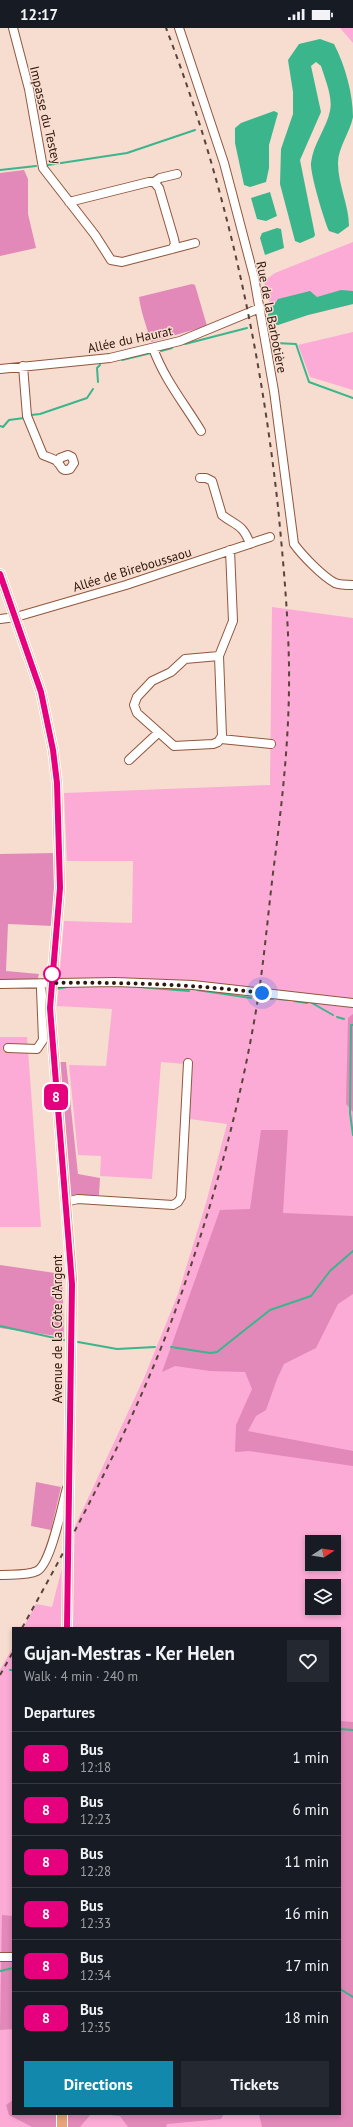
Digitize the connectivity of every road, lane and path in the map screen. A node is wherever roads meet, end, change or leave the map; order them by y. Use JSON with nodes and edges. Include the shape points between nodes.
{"nodes":[{"id":1,"x":13,"y":28,"type":"edge"},
{"id":2,"x":179,"y":28,"type":"edge"},
{"id":3,"x":176,"y":174,"type":"dead end"},
{"id":4,"x":154,"y":182,"type":"junction"},
{"id":5,"x":69,"y":202,"type":"junction"},
{"id":6,"x":195,"y":243,"type":"dead end"},
{"id":7,"x":172,"y":249,"type":"junction"},
{"id":8,"x":260,"y":308,"type":"junction"},
{"id":9,"x":153,"y":348,"type":"junction"},
{"id":10,"x":23,"y":366,"type":"junction"},
{"id":11,"x":0,"y":369,"type":"edge"},
{"id":12,"x":201,"y":431,"type":"dead end"},
{"id":13,"x":58,"y":463,"type":"dead end"},
{"id":14,"x":200,"y":478,"type":"dead end"},
{"id":15,"x":270,"y":538,"type":"dead end"},
{"id":16,"x":250,"y":544,"type":"junction"},
{"id":17,"x":230,"y":550,"type":"junction"},
{"id":18,"x":0,"y":574,"type":"edge"},
{"id":19,"x":353,"y":584,"type":"edge"},
{"id":20,"x":16,"y":617,"type":"junction"},
{"id":21,"x":0,"y":619,"type":"edge"},
{"id":22,"x":219,"y":656,"type":"junction"},
{"id":23,"x":158,"y":733,"type":"junction"},
{"id":24,"x":221,"y":739,"type":"junction"},
{"id":25,"x":271,"y":744,"type":"dead end"},
{"id":26,"x":129,"y":760,"type":"dead end"},
{"id":27,"x":51,"y":983,"type":"junction"},
{"id":28,"x":0,"y":984,"type":"edge"},
{"id":29,"x":41,"y":989,"type":"dead end"},
{"id":30,"x":353,"y":1003,"type":"edge"},
{"id":31,"x":47,"y":1039,"type":"junction"},
{"id":32,"x":8,"y":1048,"type":"dead end"},
{"id":33,"x":188,"y":1063,"type":"dead end"},
{"id":34,"x":65,"y":1202,"type":"junction"},
{"id":35,"x":69,"y":1481,"type":"junction"},
{"id":36,"x":68,"y":1524,"type":"junction"},
{"id":37,"x":56,"y":1526,"type":"junction"},
{"id":38,"x":68,"y":1534,"type":"junction"},
{"id":39,"x":54,"y":1537,"type":"junction"},
{"id":40,"x":0,"y":1575,"type":"edge"},
{"id":41,"x":67,"y":1627,"type":"edge"},
{"id":42,"x":0,"y":1956,"type":"edge"},
{"id":43,"x":12,"y":1958,"type":"edge"},
{"id":44,"x":62,"y":2115,"type":"edge"},
{"id":45,"x":62,"y":2127,"type":"edge"}],
"edges":[{"from":1,"to":5,"type":"street","name":"Impasse du Testey","via":[[29,90],[43,168]]},
{"from":2,"to":8,"type":"street","name":"Rue de la Barbotière","via":[[224,164]]},
{"from":3,"to":4,"type":"street"},
{"from":4,"to":5,"type":"street"},
{"from":4,"to":7,"type":"street","via":[[159,188],[174,239]]},
{"from":5,"to":7,"type":"street","name":"Impasse du Testey","via":[[111,260],[122,262]]},
{"from":6,"to":7,"type":"street","name":"Impasse du Testey"},
{"from":8,"to":9,"type":"street","name":"Allée du Haurat","via":[[204,332]]},
{"from":8,"to":19,"type":"street","name":"Rue de la Barbotière","via":[[274,391],[294,544],[333,582]]},
{"from":9,"to":10,"type":"street","name":"Allée du Haurat","via":[[110,358]]},
{"from":9,"to":12,"type":"street","via":[[170,386]]},
{"from":10,"to":11,"type":"street","name":"Allée du Haurat"},
{"from":10,"to":13,"type":"street","via":[[27,416],[43,455]]},
{"from":14,"to":16,"type":"street","via":[[212,481],[222,515],[247,533]]},
{"from":15,"to":16,"type":"street","name":"Allée de Bireboussaou"},
{"from":16,"to":17,"type":"street","name":"Allée de Bireboussaou"},
{"from":17,"to":20,"type":"street","name":"Allée de Bireboussaou","via":[[122,586]]},
{"from":17,"to":22,"type":"street","via":[[233,621]]},
{"from":18,"to":20,"type":"main road","name":"Avenue de la Côte d'Argent"},
{"from":20,"to":21,"type":"street","name":"Allée de Bireboussaou"},
{"from":20,"to":27,"type":"main road","name":"Avenue de la Côte d'Argent","via":[[42,695],[57,783],[60,888]]},
{"from":22,"to":23,"type":"street","via":[[185,659],[171,672],[152,681],[137,696],[134,700],[136,710]]},
{"from":22,"to":24,"type":"street","via":[[223,732]]},
{"from":23,"to":24,"type":"street","via":[[169,743],[180,747],[213,744]]},
{"from":23,"to":26,"type":"street"},
{"from":24,"to":25,"type":"street"},
{"from":27,"to":28,"type":"street"},
{"from":27,"to":30,"type":"street","via":[[193,985]]},
{"from":27,"to":31,"type":"main road","name":"Avenue de la Côte d'Argent"},
{"from":29,"to":31,"type":"street"},
{"from":31,"to":32,"type":"street","via":[[37,1048]]},
{"from":31,"to":34,"type":"main road","name":"Avenue de la Côte d'Argent"},
{"from":33,"to":34,"type":"street","via":[[181,1197],[178,1202],[172,1205],[78,1199]]},
{"from":34,"to":35,"type":"main road","name":"Avenue de la Côte d'Argent","via":[[72,1299]]},
{"from":35,"to":36,"type":"main road","name":"Avenue de la Côte d'Argent"},
{"from":35,"to":37,"type":"street"},
{"from":36,"to":37,"type":"street"},
{"from":36,"to":38,"type":"main road","name":"Avenue de la Côte d'Argent"},
{"from":37,"to":39,"type":"street"},
{"from":38,"to":39,"type":"street","via":[[58,1534]]},
{"from":38,"to":41,"type":"main road","name":"Avenue de la Côte d'Argent"},
{"from":39,"to":40,"type":"street","via":[[50,1553],[39,1570]]},
{"from":42,"to":43,"type":"street"},
{"from":44,"to":45,"type":"main road"}]}
